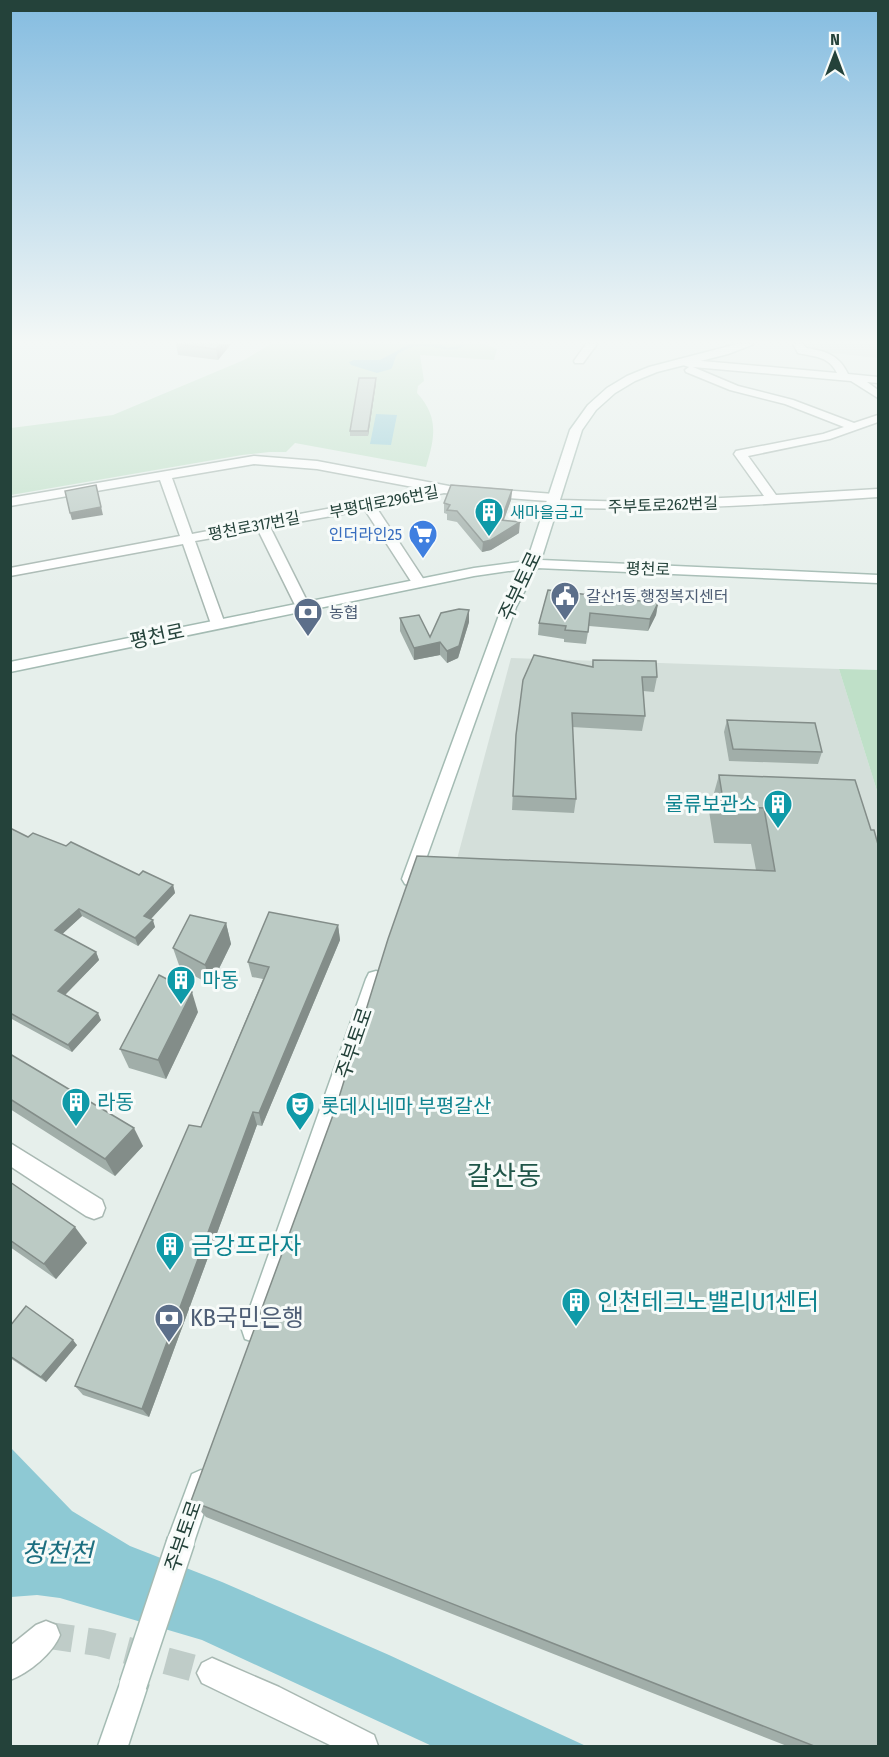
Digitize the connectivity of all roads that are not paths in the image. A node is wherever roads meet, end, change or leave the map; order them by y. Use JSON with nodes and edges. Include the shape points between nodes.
{"nodes":[{"id":1,"x":578,"y":426,"type":"edge"},
{"id":2,"x":855,"y":427,"type":"edge"},
{"id":3,"x":165,"y":476,"type":"junction"},
{"id":4,"x":449,"y":490,"type":"junction"},
{"id":5,"x":879,"y":493,"type":"edge"},
{"id":6,"x":772,"y":498,"type":"junction"},
{"id":7,"x":554,"y":501,"type":"junction"},
{"id":8,"x":10,"y":502,"type":"edge"},
{"id":9,"x":368,"y":505,"type":"junction"},
{"id":10,"x":319,"y":514,"type":"joint"},
{"id":11,"x":262,"y":525,"type":"junction"},
{"id":12,"x":188,"y":539,"type":"junction"},
{"id":13,"x":533,"y":564,"type":"junction"},
{"id":14,"x":10,"y":572,"type":"edge"},
{"id":15,"x":879,"y":579,"type":"edge"},
{"id":16,"x":419,"y":583,"type":"junction"},
{"id":17,"x":303,"y":607,"type":"junction"},
{"id":18,"x":219,"y":624,"type":"junction"},
{"id":19,"x":10,"y":667,"type":"edge"},
{"id":20,"x":403,"y":902,"type":"edge"},
{"id":21,"x":382,"y":963,"type":"edge"},
{"id":22,"x":10,"y":1153,"type":"edge"},
{"id":23,"x":94,"y":1208,"type":"dead end"},
{"id":24,"x":246,"y":1354,"type":"edge"},
{"id":25,"x":207,"y":1466,"type":"edge"},
{"id":26,"x":10,"y":1650,"type":"edge"},
{"id":27,"x":10,"y":1666,"type":"edge"},
{"id":28,"x":212,"y":1673,"type":"tunnel mouth"},
{"id":29,"x":113,"y":1746,"type":"edge"},
{"id":30,"x":363,"y":1746,"type":"edge"}],
"edges":[{"from":1,"to":7,"type":"street","name":"주부토로"},
{"from":2,"to":6,"type":"street","via":[[826,437],[740,454]]},
{"from":3,"to":4,"type":"street","name":"부평대로296번길","via":[[254,460],[283,461]]},
{"from":3,"to":8,"type":"street","name":"부평대로296번길"},
{"from":3,"to":12,"type":"street","name":"평천로317번길"},
{"from":4,"to":7,"type":"street","name":"부평대로296번길"},
{"from":4,"to":9,"type":"street","name":"부평대로296번길"},
{"from":5,"to":6,"type":"street","name":"주부토로262번길"},
{"from":6,"to":7,"type":"street","name":"주부토로262번길","via":[[643,507]]},
{"from":7,"to":13,"type":"street","name":"주부토로"},
{"from":9,"to":10,"type":"street","name":"부평대로296번길"},
{"from":9,"to":16,"type":"street"},
{"from":10,"to":11,"type":"street","name":"평천로317번길"},
{"from":11,"to":12,"type":"street","name":"평천로317번길"},
{"from":11,"to":17,"type":"street"},
{"from":12,"to":14,"type":"street","name":"평천로317번길"},
{"from":12,"to":18,"type":"street","name":"평천로317번길"},
{"from":13,"to":15,"type":"street","name":"평천로"},
{"from":13,"to":16,"type":"street","name":"평천로"},
{"from":13,"to":20,"type":"street","name":"주부토로","via":[[509,607]]},
{"from":16,"to":17,"type":"street","name":"평천로"},
{"from":17,"to":18,"type":"street","name":"평천로"},
{"from":18,"to":19,"type":"street","name":"평천로"},
{"from":21,"to":24,"type":"street","name":"주부토로"},
{"from":22,"to":23,"type":"street"},
{"from":25,"to":29,"type":"street","name":"주부토로","bridge":true},
{"from":26,"to":27,"type":"street","via":[[46,1635]]},
{"from":28,"to":30,"type":"street"}]}
